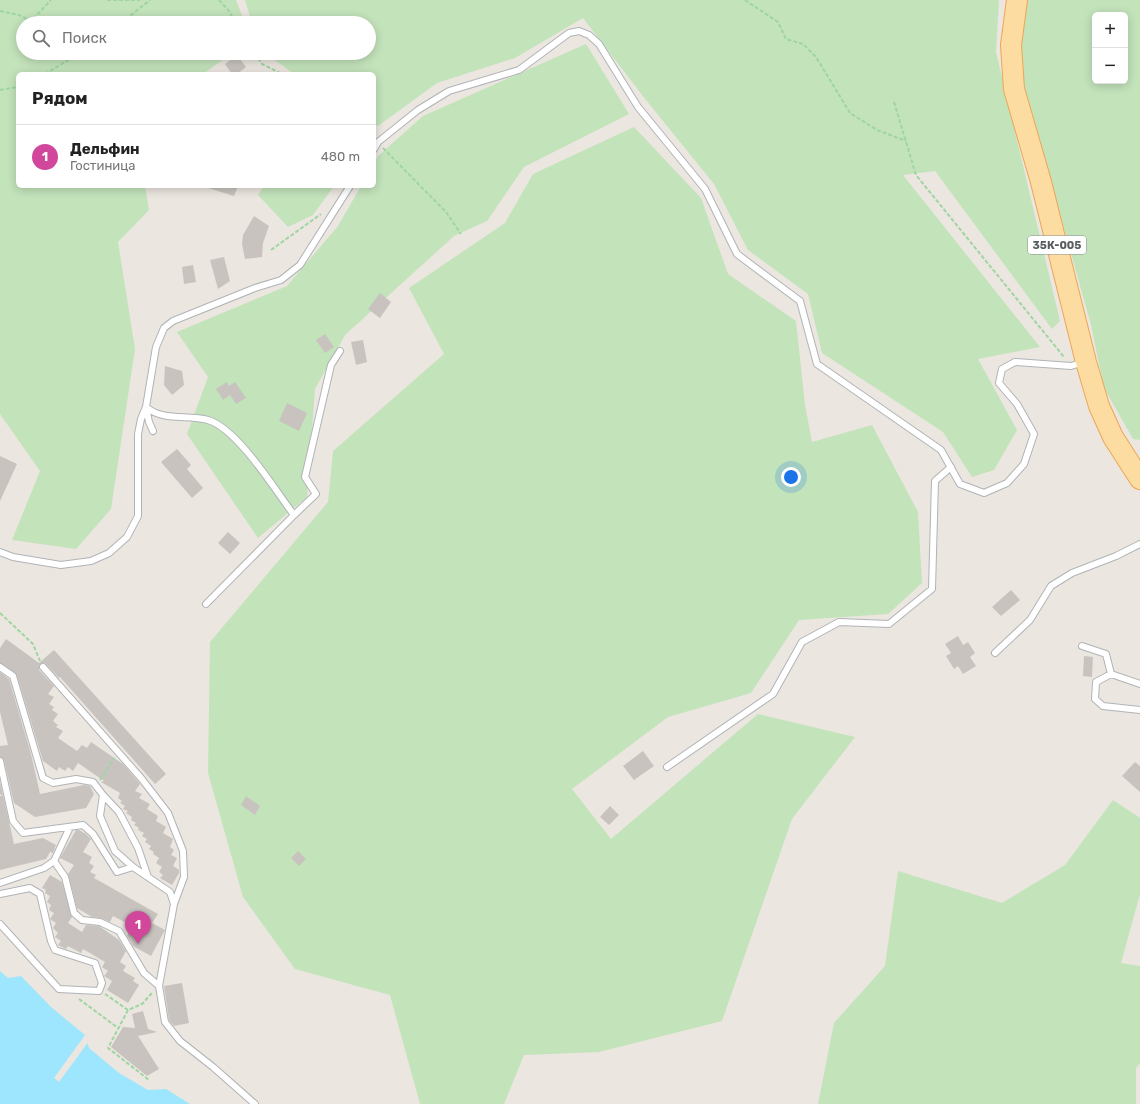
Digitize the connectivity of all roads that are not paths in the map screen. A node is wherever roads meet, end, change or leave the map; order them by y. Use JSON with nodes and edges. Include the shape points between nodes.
{"nodes":[{"id":1,"x":1017,"y":0,"type":"edge"},
{"id":2,"x":376,"y":146,"type":"edge"},
{"id":3,"x":349,"y":188,"type":"edge"},
{"id":4,"x":340,"y":351,"type":"dead end"},
{"id":5,"x":1078,"y":364,"type":"junction"},
{"id":6,"x":146,"y":407,"type":"junction"},
{"id":7,"x":153,"y":431,"type":"dead end"},
{"id":8,"x":950,"y":467,"type":"junction"},
{"id":9,"x":1140,"y":479,"type":"edge"},
{"id":10,"x":294,"y":515,"type":"junction"},
{"id":11,"x":1140,"y":544,"type":"edge"},
{"id":12,"x":0,"y":552,"type":"edge"},
{"id":13,"x":206,"y":604,"type":"dead end"},
{"id":14,"x":1082,"y":646,"type":"dead end"},
{"id":15,"x":995,"y":653,"type":"dead end"},
{"id":16,"x":0,"y":667,"type":"edge"},
{"id":17,"x":43,"y":667,"type":"road end"},
{"id":18,"x":1111,"y":674,"type":"junction"},
{"id":19,"x":1140,"y":684,"type":"edge"},
{"id":20,"x":1140,"y":710,"type":"edge"},
{"id":21,"x":0,"y":761,"type":"edge"},
{"id":22,"x":667,"y":767,"type":"dead end"},
{"id":23,"x":104,"y":796,"type":"junction"},
{"id":24,"x":70,"y":827,"type":"junction"},
{"id":25,"x":54,"y":862,"type":"junction"},
{"id":26,"x":133,"y":867,"type":"junction"},
{"id":27,"x":148,"y":877,"type":"junction"},
{"id":28,"x":0,"y":883,"type":"edge"},
{"id":29,"x":0,"y":894,"type":"edge"},
{"id":30,"x":174,"y":904,"type":"junction"},
{"id":31,"x":0,"y":924,"type":"edge"},
{"id":32,"x":158,"y":986,"type":"junction"},
{"id":33,"x":255,"y":1104,"type":"edge"}],
"edges":[{"from":1,"to":5,"type":"main road","number":"35К-005","via":[[1011,45],[1014,89],[1042,182]]},
{"from":2,"to":8,"type":"lane","via":[[418,110],[449,91],[519,70],[569,33],[579,31],[589,35],[599,44],[638,107],[705,189],[737,254],[800,301],[818,364],[941,450]]},
{"from":3,"to":6,"type":"lane","via":[[300,265],[281,280],[174,321],[164,328],[156,347]]},
{"from":4,"to":10,"type":"lane","via":[[331,365],[305,477],[316,494]]},
{"from":5,"to":8,"type":"lane","via":[[1015,362],[1002,369],[998,383],[1017,404],[1034,434],[1024,464],[1007,483],[984,493],[960,484]]},
{"from":5,"to":9,"type":"main road","number":"35К-005","via":[[1113,437]]},
{"from":6,"to":7,"type":"lane"},
{"from":6,"to":10,"type":"lane","via":[[154,413],[208,420],[223,428],[246,452]]},
{"from":6,"to":12,"type":"lane","via":[[138,434],[138,516],[127,537],[108,553],[91,561],[61,565],[13,557]]},
{"from":8,"to":22,"type":"lane","via":[[935,481],[932,589],[889,624],[839,622],[802,642],[773,694]]},
{"from":10,"to":13,"type":"lane"},
{"from":11,"to":15,"type":"lane","via":[[1072,573],[1051,586],[1030,620]]},
{"from":14,"to":18,"type":"lane","via":[[1106,654]]},
{"from":16,"to":23,"type":"lane","via":[[13,676],[43,778],[53,783],[76,779],[93,782]]},
{"from":17,"to":30,"type":"lane","via":[[168,813],[183,851],[184,877]]},
{"from":18,"to":19,"type":"lane"},
{"from":18,"to":20,"type":"lane","via":[[1096,682],[1095,699],[1103,706]]},
{"from":21,"to":24,"type":"lane","via":[[13,821],[23,833]]},
{"from":23,"to":26,"type":"lane","via":[[100,816],[115,851]]},
{"from":23,"to":27,"type":"lane","via":[[119,812],[138,848]]},
{"from":24,"to":25,"type":"lane"},
{"from":24,"to":26,"type":"lane","via":[[83,825],[93,834],[117,872]]},
{"from":25,"to":28,"type":"lane"},
{"from":25,"to":32,"type":"lane","via":[[65,877],[74,914],[82,920],[100,922],[119,931],[144,973]]},
{"from":26,"to":27,"type":"lane"},
{"from":27,"to":30,"type":"lane","via":[[170,892]]},
{"from":29,"to":31,"type":"lane","via":[[30,888],[40,894],[55,950],[95,962],[102,983],[99,991],[59,989]]},
{"from":30,"to":32,"type":"lane"},
{"from":32,"to":33,"type":"lane","via":[[165,1022],[180,1041]]}]}
